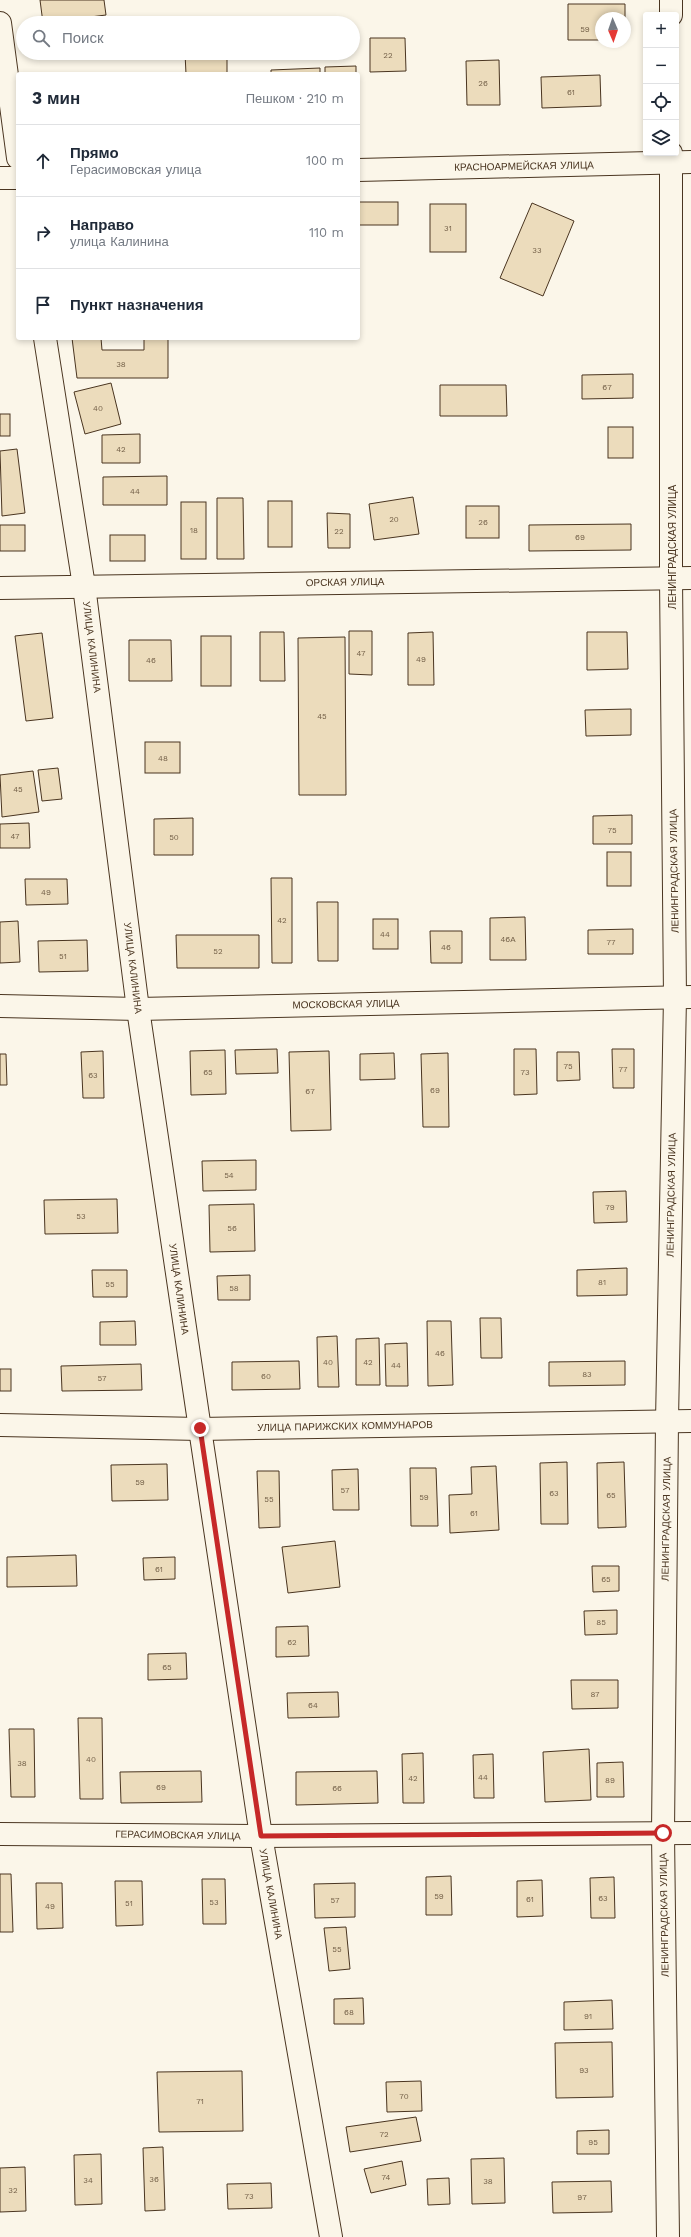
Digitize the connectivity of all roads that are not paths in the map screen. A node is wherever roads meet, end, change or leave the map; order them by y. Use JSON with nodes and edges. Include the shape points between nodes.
{"nodes":[{"id":1,"x":671,"y":0,"type":"edge"},
{"id":2,"x":671,"y":12,"type":"edge"},
{"id":3,"x":0,"y":23,"type":"edge"},
{"id":4,"x":16,"y":143,"type":"edge"},
{"id":5,"x":678,"y":159,"type":"edge"},
{"id":6,"x":360,"y":170,"type":"edge"},
{"id":7,"x":0,"y":178,"type":"edge"},
{"id":8,"x":16,"y":178,"type":"edge"},
{"id":9,"x":45,"y":340,"type":"edge"},
{"id":10,"x":681,"y":578,"type":"edge"},
{"id":11,"x":84,"y":586,"type":"junction"},
{"id":12,"x":0,"y":588,"type":"edge"},
{"id":13,"x":683,"y":997,"type":"edge"},
{"id":14,"x":0,"y":1006,"type":"edge"},
{"id":15,"x":138,"y":1009,"type":"junction"},
{"id":16,"x":667,"y":1421,"type":"junction"},
{"id":17,"x":691,"y":1421,"type":"edge"},
{"id":18,"x":0,"y":1425,"type":"edge"},
{"id":19,"x":200,"y":1428,"type":"junction"},
{"id":20,"x":663,"y":1833,"type":"junction"},
{"id":21,"x":691,"y":1833,"type":"edge"},
{"id":22,"x":0,"y":1834,"type":"edge"},
{"id":23,"x":261,"y":1836,"type":"junction"},
{"id":24,"x":331,"y":2237,"type":"edge"},
{"id":25,"x":668,"y":2237,"type":"edge"}],
"edges":[{"from":1,"to":2,"type":"street"},
{"from":3,"to":4,"type":"street"},
{"from":5,"to":6,"type":"street","name":"КРАСНОАРМЕЙСКАЯ УЛИЦА"},
{"from":5,"to":10,"type":"street","name":"ЛЕНИНГРАДСКАЯ УЛИЦА"},
{"from":7,"to":8,"type":"street"},
{"from":9,"to":11,"type":"street","name":"УЛИЦА КАЛИНИНА"},
{"from":10,"to":11,"type":"street","name":"ОРСКАЯ УЛИЦА"},
{"from":10,"to":13,"type":"street","name":"ЛЕНИНГРАДСКАЯ УЛИЦА"},
{"from":11,"to":12,"type":"street","name":"ОРСКАЯ УЛИЦА"},
{"from":11,"to":15,"type":"street","name":"УЛИЦА КАЛИНИНА"},
{"from":13,"to":15,"type":"street","name":"МОСКОВСКАЯ УЛИЦА"},
{"from":13,"to":16,"type":"street","name":"ЛЕНИНГРАДСКАЯ УЛИЦА"},
{"from":14,"to":15,"type":"street","name":"МОСКОВСКАЯ УЛИЦА"},
{"from":15,"to":19,"type":"street","name":"УЛИЦА КАЛИНИНА"},
{"from":16,"to":17,"type":"street","name":"УЛИЦА ПАРИЖСКИХ КОММУНАРОВ"},
{"from":16,"to":19,"type":"street","name":"УЛИЦА ПАРИЖСКИХ КОММУНАРОВ"},
{"from":16,"to":20,"type":"street","name":"ЛЕНИНГРАДСКАЯ УЛИЦА"},
{"from":18,"to":19,"type":"street","name":"УЛИЦА ПАРИЖСКИХ КОММУНАРОВ"},
{"from":19,"to":23,"type":"street","name":"УЛИЦА КАЛИНИНА"},
{"from":20,"to":21,"type":"street","name":"ГЕРАСИМОВСКАЯ УЛИЦА"},
{"from":20,"to":23,"type":"street","name":"ГЕРАСИМОВСКАЯ УЛИЦА"},
{"from":20,"to":25,"type":"street","name":"ЛЕНИНГРАДСКАЯ УЛИЦА"},
{"from":22,"to":23,"type":"street","name":"ГЕРАСИМОВСКАЯ УЛИЦА"},
{"from":23,"to":24,"type":"street","name":"УЛИЦА КАЛИНИНА"}]}
